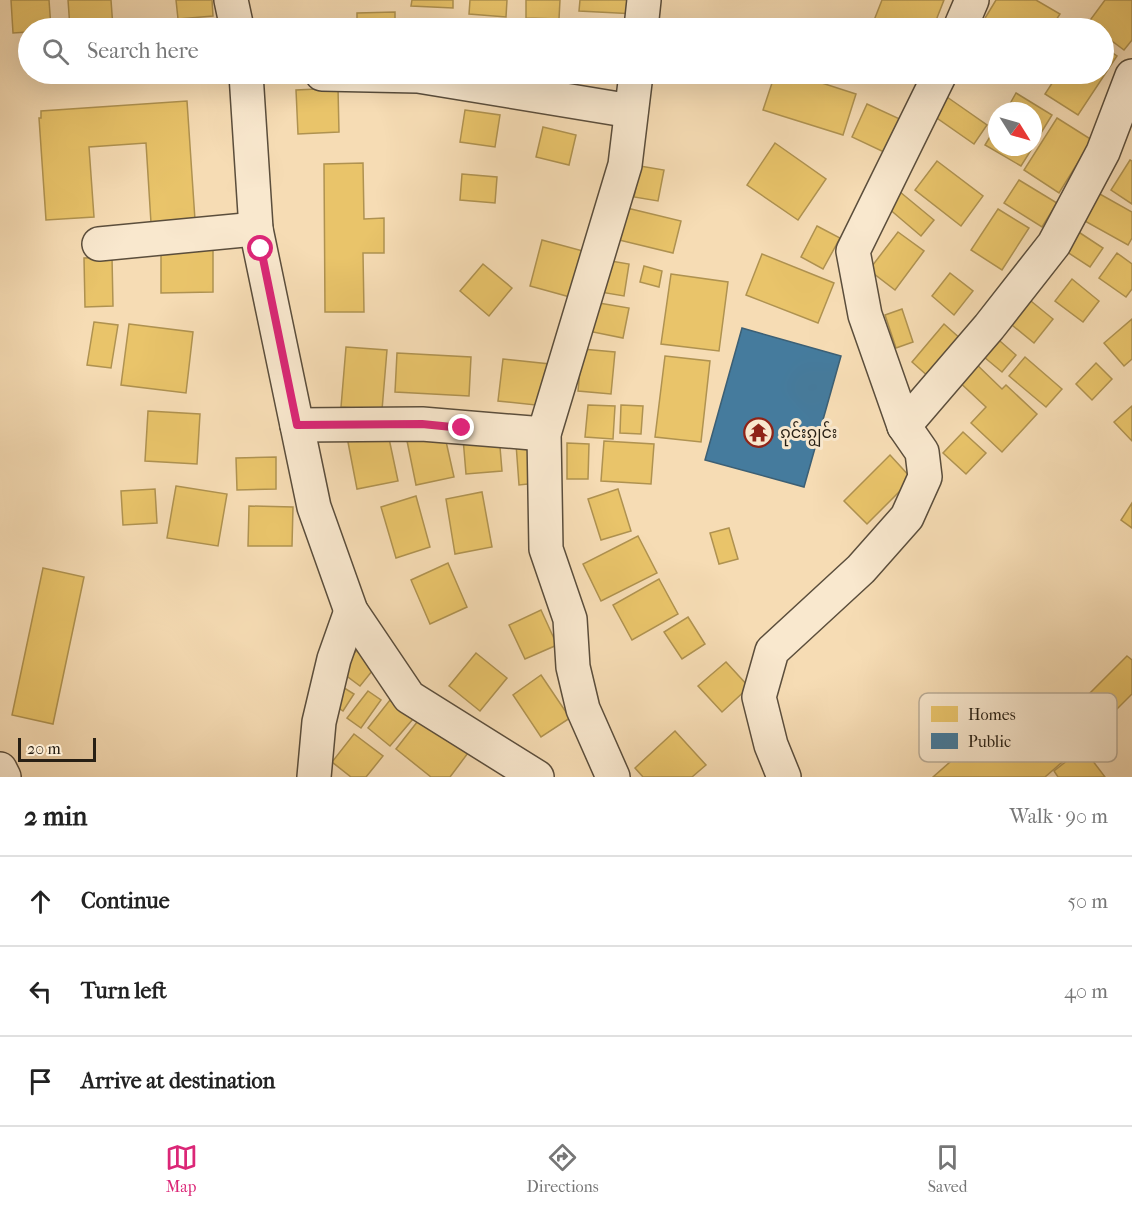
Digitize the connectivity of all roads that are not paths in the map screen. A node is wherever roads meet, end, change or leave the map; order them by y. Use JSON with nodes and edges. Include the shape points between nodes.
{"nodes":[{"id":1,"x":231,"y":0,"type":"edge"},
{"id":2,"x":644,"y":0,"type":"edge"},
{"id":3,"x":972,"y":0,"type":"edge"},
{"id":4,"x":235,"y":18,"type":"edge"},
{"id":5,"x":642,"y":18,"type":"edge"},
{"id":6,"x":964,"y":18,"type":"edge"},
{"id":7,"x":1132,"y":76,"type":"edge"},
{"id":8,"x":247,"y":84,"type":"edge"},
{"id":9,"x":467,"y":84,"type":"edge"},
{"id":10,"x":635,"y":84,"type":"edge"},
{"id":11,"x":935,"y":84,"type":"edge"},
{"id":12,"x":631,"y":111,"type":"junction"},
{"id":13,"x":256,"y":229,"type":"junction"},
{"id":14,"x":99,"y":244,"type":"dead end"},
{"id":15,"x":297,"y":425,"type":"junction"},
{"id":16,"x":904,"y":426,"type":"junction"},
{"id":17,"x":544,"y":434,"type":"junction"},
{"id":18,"x":351,"y":611,"type":"junction"},
{"id":19,"x":0,"y":769,"type":"edge"},
{"id":20,"x":4,"y":777,"type":"edge"},
{"id":21,"x":314,"y":777,"type":"edge"},
{"id":22,"x":537,"y":777,"type":"edge"},
{"id":23,"x":613,"y":777,"type":"edge"},
{"id":24,"x":784,"y":777,"type":"edge"}],
"edges":[{"from":1,"to":4,"type":"street"},
{"from":2,"to":5,"type":"street"},
{"from":3,"to":6,"type":"street"},
{"from":7,"to":16,"type":"street","via":[[1102,152],[1053,244],[989,327]]},
{"from":8,"to":13,"type":"street"},
{"from":9,"to":12,"type":"street"},
{"from":10,"to":12,"type":"street"},
{"from":11,"to":16,"type":"street","via":[[853,251],[865,315]]},
{"from":12,"to":17,"type":"street","via":[[625,165]]},
{"from":13,"to":14,"type":"street"},
{"from":13,"to":15,"type":"street"},
{"from":15,"to":17,"type":"street","via":[[422,424]]},
{"from":15,"to":18,"type":"street","via":[[314,507]]},
{"from":16,"to":24,"type":"street","via":[[922,452],[925,477],[907,517],[861,569],[772,651],[759,697]]},
{"from":17,"to":23,"type":"street","via":[[546,549],[570,619],[573,667],[583,709]]},
{"from":18,"to":21,"type":"street","via":[[334,659],[319,722]]},
{"from":18,"to":22,"type":"street","via":[[410,697]]},
{"from":19,"to":20,"type":"street"}]}
